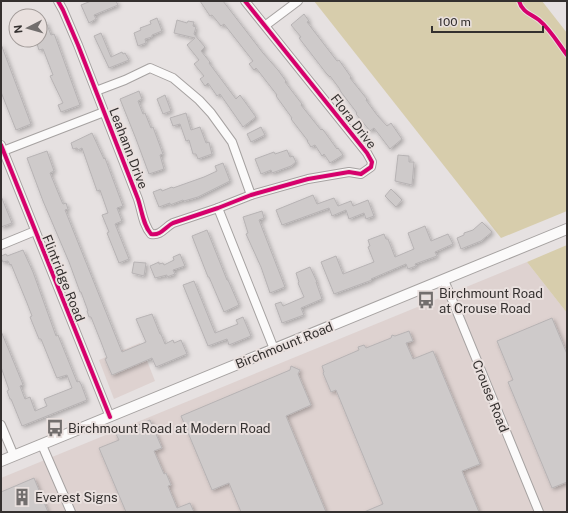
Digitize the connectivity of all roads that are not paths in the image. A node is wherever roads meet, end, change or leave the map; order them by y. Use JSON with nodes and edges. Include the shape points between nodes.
{"nodes":[{"id":1,"x":58,"y":1,"type":"edge"},
{"id":2,"x":245,"y":1,"type":"edge"},
{"id":3,"x":298,"y":1,"type":"edge"},
{"id":4,"x":266,"y":25,"type":"junction"},
{"id":5,"x":96,"y":91,"type":"junction"},
{"id":6,"x":104,"y":112,"type":"junction"},
{"id":7,"x":2,"y":148,"type":"edge"},
{"id":8,"x":251,"y":195,"type":"junction"},
{"id":9,"x":218,"y":208,"type":"junction"},
{"id":10,"x":567,"y":229,"type":"edge"},
{"id":11,"x":35,"y":231,"type":"junction"},
{"id":12,"x":1,"y":245,"type":"edge"},
{"id":13,"x":444,"y":280,"type":"junction"},
{"id":14,"x":274,"y":349,"type":"junction"},
{"id":15,"x":110,"y":418,"type":"junction"},
{"id":16,"x":1,"y":425,"type":"edge"},
{"id":17,"x":42,"y":445,"type":"junction"},
{"id":18,"x":14,"y":456,"type":"junction"},
{"id":19,"x":1,"y":461,"type":"edge"},
{"id":20,"x":71,"y":512,"type":"edge"},
{"id":21,"x":539,"y":512,"type":"edge"}],
"edges":[{"from":1,"to":5,"type":"street","name":"Leahann Drive"},
{"from":2,"to":4,"type":"street","name":"Flora Drive"},
{"from":3,"to":4,"type":"street"},
{"from":4,"to":8,"type":"street","name":"Flora Drive","via":[[372,162],[371,167],[362,174],[349,172],[308,179]]},
{"from":5,"to":6,"type":"street","name":"Leahann Drive"},
{"from":5,"to":8,"type":"street","via":[[150,68],[173,78],[211,113],[232,142]]},
{"from":6,"to":7,"type":"street"},
{"from":6,"to":9,"type":"street","name":"Leahann Drive","via":[[138,199],[145,225],[151,234],[160,234],[166,226]]},
{"from":7,"to":11,"type":"street","name":"Flintridge Road"},
{"from":8,"to":9,"type":"street","name":"Flora Drive"},
{"from":9,"to":14,"type":"street"},
{"from":10,"to":13,"type":"main road","name":"Birchmount Road"},
{"from":11,"to":12,"type":"street"},
{"from":11,"to":15,"type":"street","name":"Flintridge Road"},
{"from":13,"to":14,"type":"main road","name":"Birchmount Road"},
{"from":13,"to":21,"type":"street","name":"Crouse Road"},
{"from":14,"to":15,"type":"main road","name":"Birchmount Road"},
{"from":15,"to":17,"type":"main road","name":"Birchmount Road"},
{"from":16,"to":18,"type":"street"},
{"from":17,"to":18,"type":"main road","name":"Birchmount Road"},
{"from":17,"to":20,"type":"street"},
{"from":18,"to":19,"type":"main road","name":"Birchmount Road"}]}
